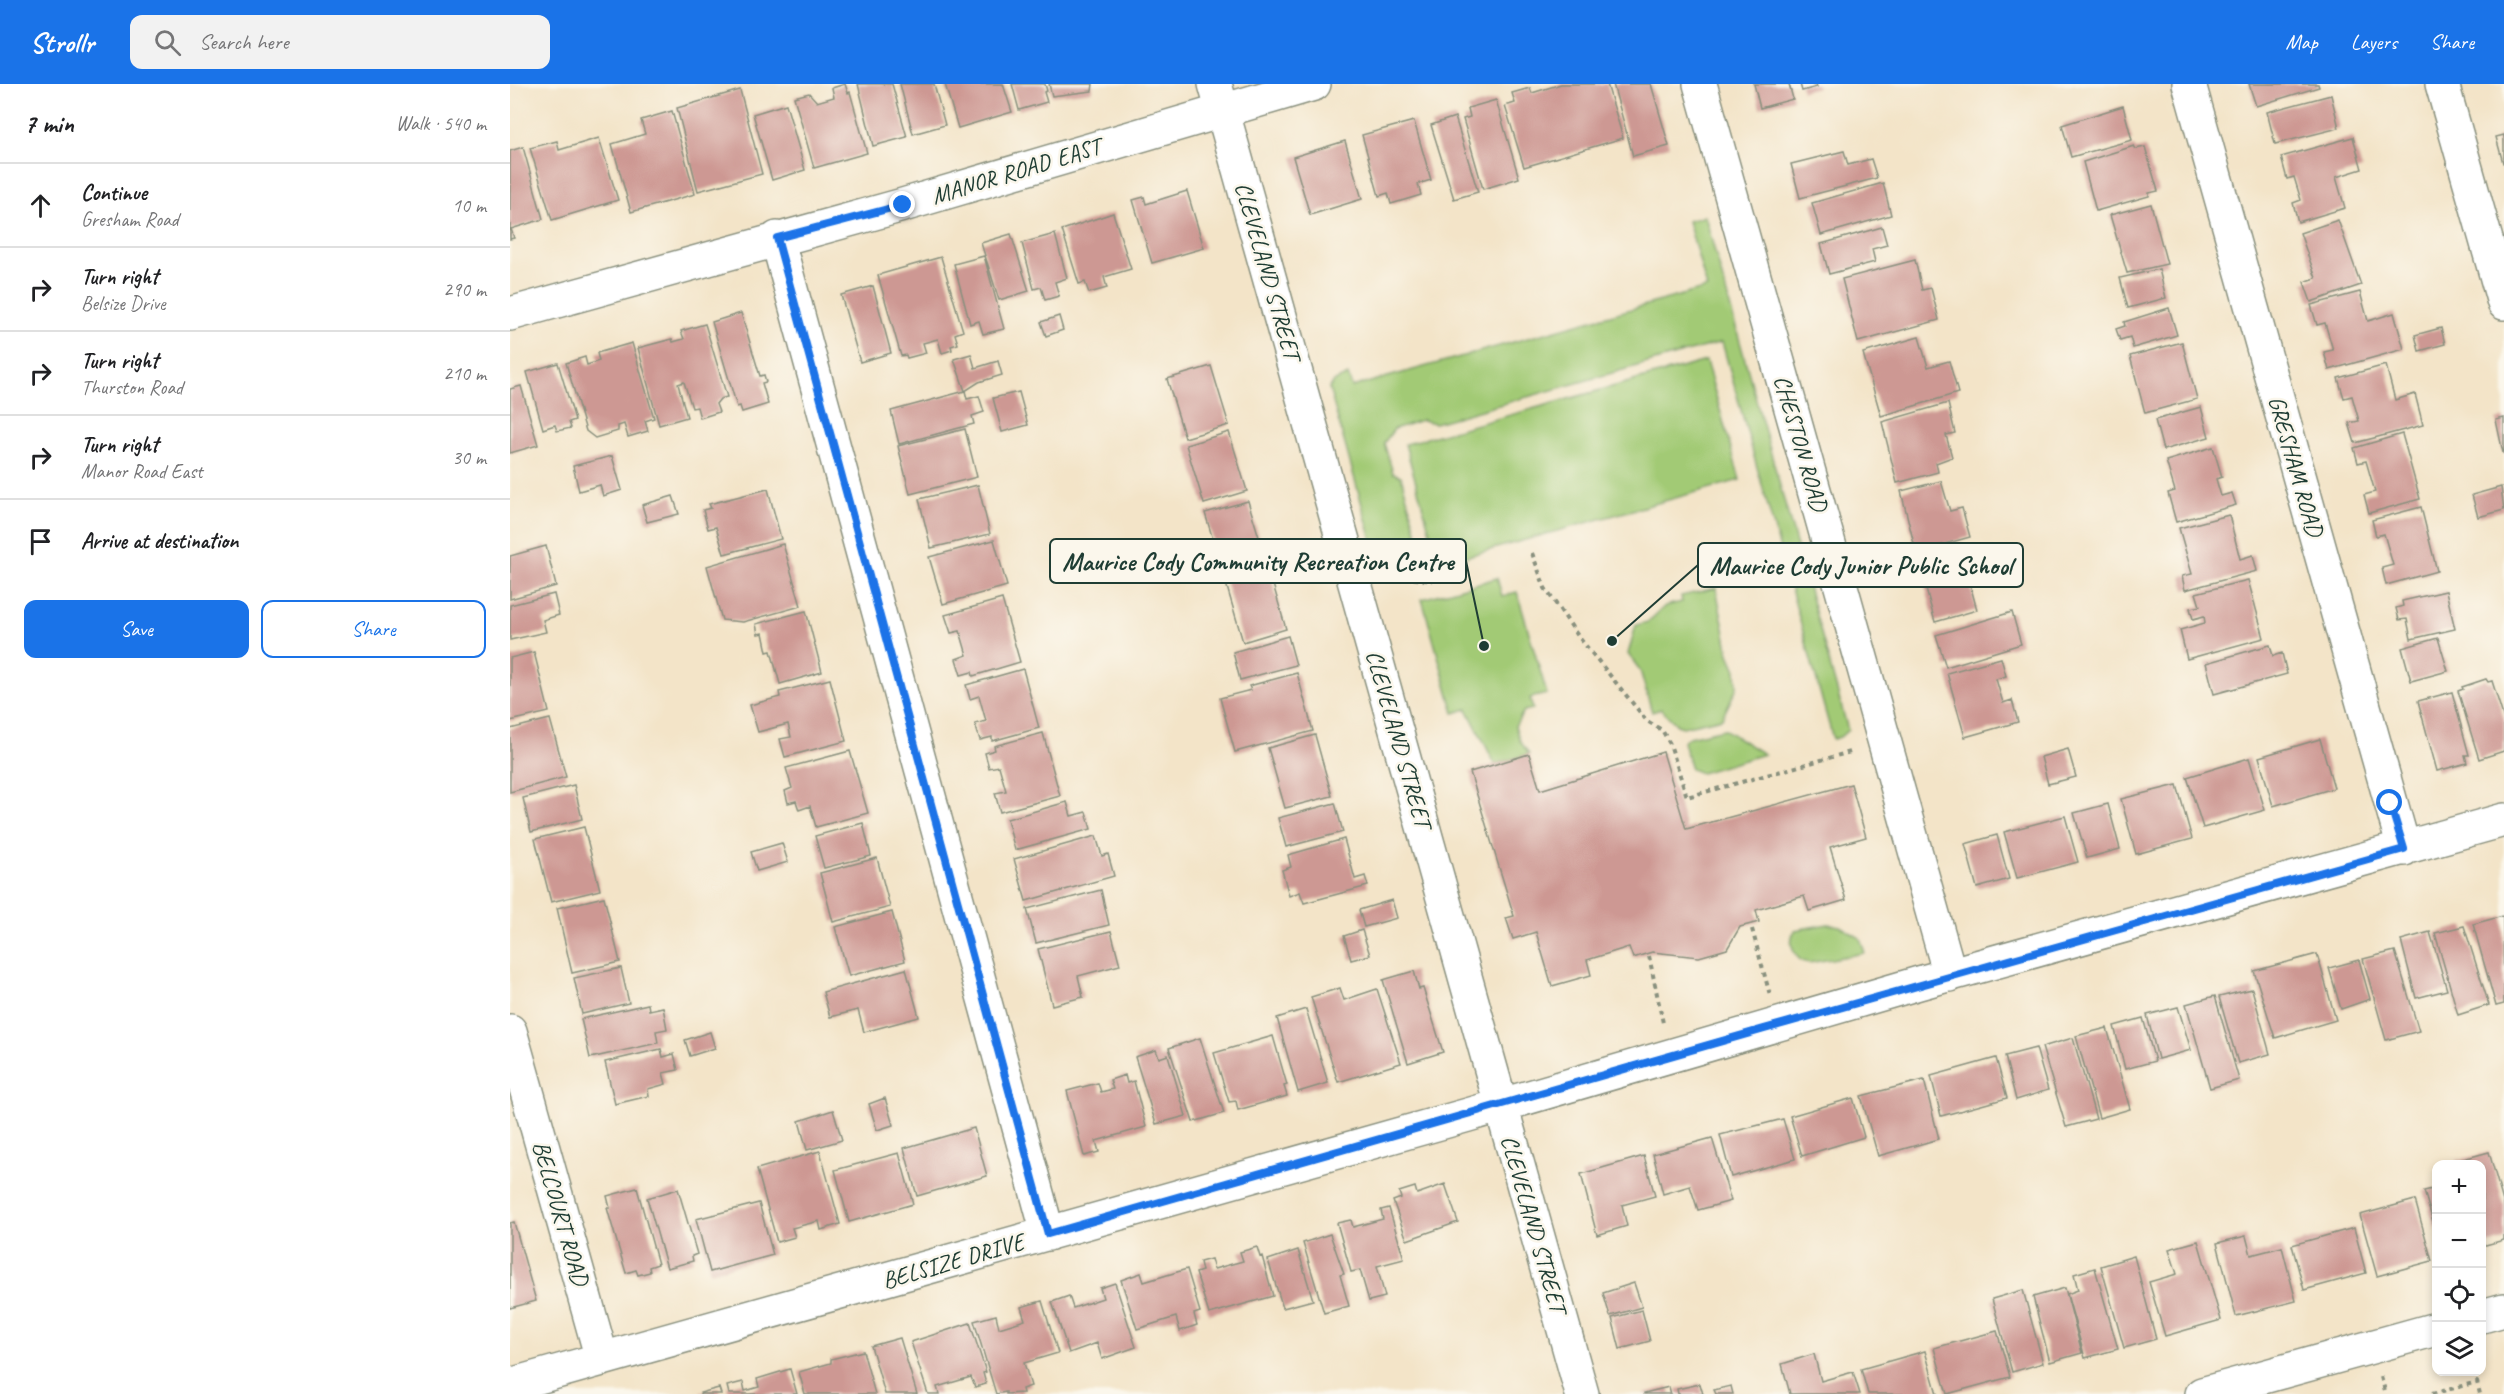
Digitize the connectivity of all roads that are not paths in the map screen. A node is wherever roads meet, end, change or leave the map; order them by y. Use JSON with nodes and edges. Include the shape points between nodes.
{"nodes":[{"id":1,"x":1314,"y":84,"type":"edge"},
{"id":2,"x":1700,"y":84,"type":"edge"},
{"id":3,"x":2189,"y":84,"type":"edge"},
{"id":4,"x":2442,"y":84,"type":"edge"},
{"id":5,"x":1219,"y":97,"type":"edge"},
{"id":6,"x":777,"y":238,"type":"junction"},
{"id":7,"x":2504,"y":303,"type":"edge"},
{"id":8,"x":510,"y":314,"type":"edge"},
{"id":9,"x":2504,"y":820,"type":"edge"},
{"id":10,"x":2404,"y":849,"type":"junction"},
{"id":11,"x":1950,"y":975,"type":"junction"},
{"id":12,"x":510,"y":1031,"type":"edge"},
{"id":13,"x":1501,"y":1106,"type":"junction"},
{"id":14,"x":1048,"y":1234,"type":"junction"},
{"id":15,"x":2504,"y":1310,"type":"edge"},
{"id":16,"x":2486,"y":1315,"type":"edge"},
{"id":17,"x":2432,"y":1330,"type":"edge"},
{"id":18,"x":602,"y":1359,"type":"junction"},
{"id":19,"x":510,"y":1385,"type":"edge"},
{"id":20,"x":1582,"y":1394,"type":"edge"},
{"id":21,"x":2202,"y":1394,"type":"edge"}],
"edges":[{"from":1,"to":5,"type":"street","name":"MANOR ROAD EAST"},
{"from":2,"to":11,"type":"street","name":"CHESTON ROAD"},
{"from":3,"to":10,"type":"street","name":"GRESHAM ROAD"},
{"from":4,"to":7,"type":"street"},
{"from":5,"to":6,"type":"street","name":"MANOR ROAD EAST","via":[[903,205]]},
{"from":5,"to":13,"type":"street","name":"CLEVELAND STREET"},
{"from":6,"to":8,"type":"street","name":"MANOR ROAD EAST"},
{"from":6,"to":14,"type":"street"},
{"from":9,"to":10,"type":"street","name":"BELSIZE DRIVE"},
{"from":10,"to":11,"type":"street","name":"BELSIZE DRIVE"},
{"from":11,"to":13,"type":"street","name":"BELSIZE DRIVE"},
{"from":12,"to":18,"type":"street","name":"BELCOURT ROAD"},
{"from":13,"to":14,"type":"street","name":"BELSIZE DRIVE"},
{"from":13,"to":20,"type":"street","name":"CLEVELAND STREET"},
{"from":14,"to":18,"type":"street","name":"BELSIZE DRIVE"},
{"from":15,"to":16,"type":"street"},
{"from":17,"to":21,"type":"street"},
{"from":18,"to":19,"type":"street","name":"BELSIZE DRIVE"}]}
